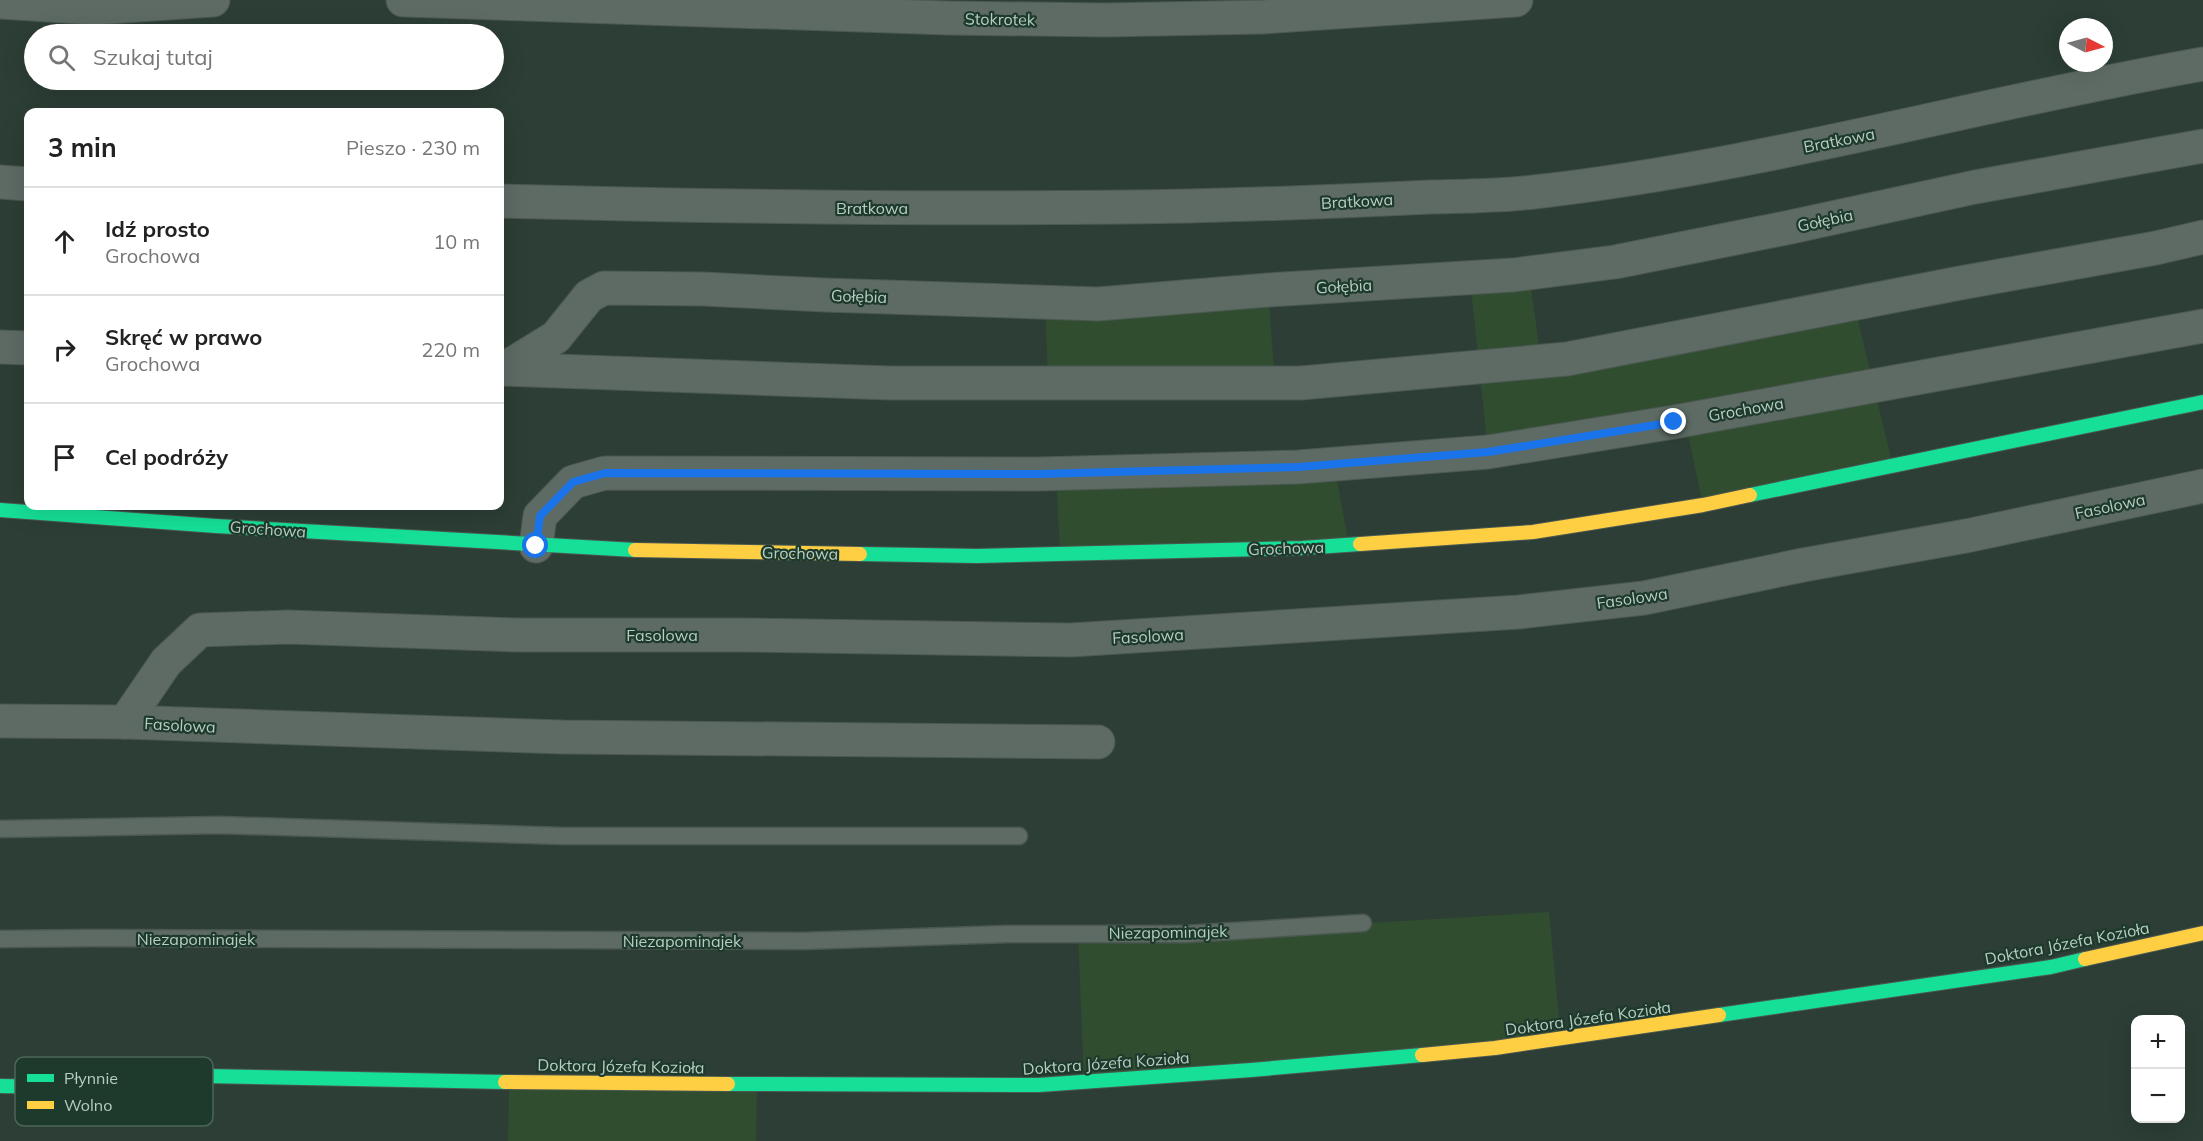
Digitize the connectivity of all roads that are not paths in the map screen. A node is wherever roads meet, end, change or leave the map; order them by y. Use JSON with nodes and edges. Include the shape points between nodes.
{"nodes":[{"id":1,"x":213,"y":0,"type":"edge"},
{"id":2,"x":403,"y":0,"type":"edge"},
{"id":3,"x":1516,"y":0,"type":"edge"},
{"id":4,"x":484,"y":1,"type":"edge"},
{"id":5,"x":0,"y":2,"type":"edge"},
{"id":6,"x":2203,"y":64,"type":"edge"},
{"id":7,"x":2203,"y":146,"type":"edge"},
{"id":8,"x":0,"y":182,"type":"edge"},
{"id":9,"x":24,"y":184,"type":"edge"},
{"id":10,"x":504,"y":201,"type":"edge"},
{"id":11,"x":2203,"y":237,"type":"edge"},
{"id":12,"x":2203,"y":326,"type":"edge"},
{"id":13,"x":0,"y":347,"type":"edge"},
{"id":14,"x":24,"y":348,"type":"edge"},
{"id":15,"x":504,"y":368,"type":"edge"},
{"id":16,"x":504,"y":369,"type":"edge"},
{"id":17,"x":2203,"y":402,"type":"edge"},
{"id":18,"x":2203,"y":486,"type":"edge"},
{"id":19,"x":0,"y":510,"type":"edge"},
{"id":20,"x":536,"y":546,"type":"junction"},
{"id":21,"x":0,"y":722,"type":"edge"},
{"id":22,"x":125,"y":722,"type":"junction"},
{"id":23,"x":1098,"y":742,"type":"dead end"},
{"id":24,"x":0,"y":829,"type":"edge"},
{"id":25,"x":1019,"y":836,"type":"dead end"},
{"id":26,"x":1363,"y":923,"type":"dead end"},
{"id":27,"x":2203,"y":933,"type":"edge"},
{"id":28,"x":0,"y":939,"type":"edge"},
{"id":29,"x":213,"y":1076,"type":"edge"},
{"id":30,"x":0,"y":1086,"type":"edge"},
{"id":31,"x":15,"y":1086,"type":"edge"}],
"edges":[{"from":1,"to":5,"type":"street","via":[[94,8]]},
{"from":2,"to":4,"type":"street","name":"Stokrotek"},
{"from":3,"to":4,"type":"street","name":"Stokrotek","via":[[1263,17],[1105,20],[936,18]]},
{"from":6,"to":10,"type":"street","name":"Bratkowa","via":[[1691,170],[1531,192],[1309,203],[1016,209]]},
{"from":7,"to":15,"type":"street","name":"Gołębia","via":[[1975,187],[1616,262],[1513,275],[1098,304],[604,288],[589,296],[556,337]]},
{"from":8,"to":9,"type":"street"},
{"from":11,"to":16,"type":"street","name":"Gołębia","via":[[1568,359],[1301,383],[890,383]]},
{"from":12,"to":20,"type":"street","name":"Grochowa","via":[[1488,452],[1298,467],[1047,474],[605,473],[573,482],[540,516]]},
{"from":13,"to":14,"type":"street"},
{"from":17,"to":20,"type":"street","name":"Grochowa","via":[[1703,505],[1533,532],[1302,548],[988,556]]},
{"from":18,"to":22,"type":"street","name":"Fasolowa","via":[[1966,537],[1644,598],[1508,612],[1071,640],[518,635],[288,627],[200,630],[166,662]]},
{"from":19,"to":20,"type":"street","name":"Grochowa"},
{"from":21,"to":22,"type":"street","name":"Fasolowa"},
{"from":22,"to":23,"type":"street","name":"Fasolowa","via":[[562,737]]},
{"from":24,"to":25,"type":"lane","via":[[220,825],[564,836]]},
{"from":26,"to":28,"type":"lane","name":"Niezapominajek","via":[[1186,934],[1007,934],[803,941]]},
{"from":27,"to":29,"type":"street","name":"Doktora Józefa Kozioła","via":[[2051,967],[1495,1048],[1251,1070],[1050,1084],[639,1084]]},
{"from":30,"to":31,"type":"street","name":"Doktora Józefa Kozioła"}]}
